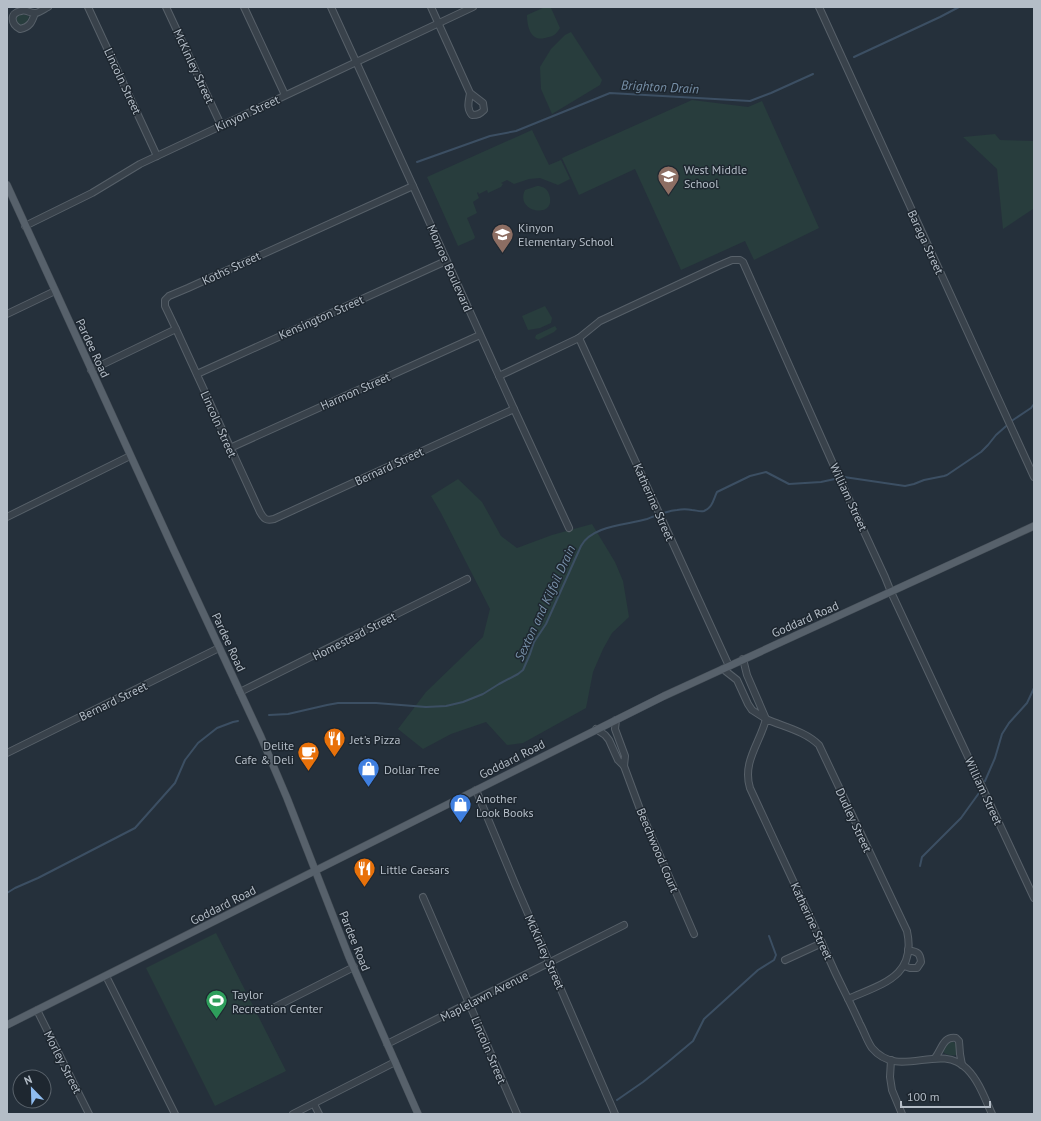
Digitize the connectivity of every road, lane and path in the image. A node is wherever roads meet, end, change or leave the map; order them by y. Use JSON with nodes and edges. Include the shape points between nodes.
{"nodes":[{"id":1,"x":48,"y":7,"type":"edge"},
{"id":2,"x":88,"y":7,"type":"edge"},
{"id":3,"x":166,"y":7,"type":"edge"},
{"id":4,"x":244,"y":7,"type":"edge"},
{"id":5,"x":331,"y":7,"type":"edge"},
{"id":6,"x":431,"y":7,"type":"edge"},
{"id":7,"x":472,"y":7,"type":"edge"},
{"id":8,"x":819,"y":7,"type":"edge"},
{"id":9,"x":35,"y":13,"type":"dead end"},
{"id":10,"x":438,"y":23,"type":"junction"},
{"id":11,"x":356,"y":61,"type":"junction"},
{"id":12,"x":470,"y":93,"type":"dead end"},
{"id":13,"x":285,"y":95,"type":"junction"},
{"id":14,"x":221,"y":125,"type":"junction"},
{"id":15,"x":157,"y":156,"type":"junction"},
{"id":16,"x":7,"y":185,"type":"edge"},
{"id":17,"x":413,"y":186,"type":"junction"},
{"id":18,"x":25,"y":226,"type":"junction"},
{"id":19,"x":446,"y":260,"type":"junction"},
{"id":20,"x":55,"y":291,"type":"junction"},
{"id":21,"x":7,"y":314,"type":"edge"},
{"id":22,"x":176,"y":329,"type":"junction"},
{"id":23,"x":480,"y":335,"type":"junction"},
{"id":24,"x":579,"y":338,"type":"junction"},
{"id":25,"x":91,"y":370,"type":"junction"},
{"id":26,"x":197,"y":374,"type":"junction"},
{"id":27,"x":498,"y":376,"type":"junction"},
{"id":28,"x":514,"y":409,"type":"junction"},
{"id":29,"x":230,"y":448,"type":"junction"},
{"id":30,"x":130,"y":456,"type":"junction"},
{"id":31,"x":1034,"y":477,"type":"edge"},
{"id":32,"x":7,"y":517,"type":"edge"},
{"id":33,"x":264,"y":519,"type":"joint"},
{"id":34,"x":1034,"y":526,"type":"edge"},
{"id":35,"x":569,"y":528,"type":"dead end"},
{"id":36,"x":467,"y":579,"type":"dead end"},
{"id":37,"x":891,"y":592,"type":"junction"},
{"id":38,"x":220,"y":648,"type":"junction"},
{"id":39,"x":743,"y":659,"type":"junction"},
{"id":40,"x":726,"y":667,"type":"junction"},
{"id":41,"x":240,"y":692,"type":"junction"},
{"id":42,"x":766,"y":719,"type":"junction"},
{"id":43,"x":616,"y":720,"type":"junction"},
{"id":44,"x":596,"y":729,"type":"junction"},
{"id":45,"x":7,"y":753,"type":"edge"},
{"id":46,"x":624,"y":766,"type":"junction"},
{"id":47,"x":476,"y":790,"type":"junction"},
{"id":48,"x":315,"y":871,"type":"junction"},
{"id":49,"x":423,"y":898,"type":"dead end"},
{"id":50,"x":1034,"y":898,"type":"edge"},
{"id":51,"x":624,"y":925,"type":"dead end"},
{"id":52,"x":694,"y":934,"type":"dead end"},
{"id":53,"x":822,"y":943,"type":"junction"},
{"id":54,"x":908,"y":950,"type":"junction"},
{"id":55,"x":785,"y":960,"type":"dead end"},
{"id":56,"x":550,"y":963,"type":"junction"},
{"id":57,"x":904,"y":966,"type":"junction"},
{"id":58,"x":354,"y":967,"type":"junction"},
{"id":59,"x":106,"y":976,"type":"junction"},
{"id":60,"x":848,"y":999,"type":"junction"},
{"id":61,"x":469,"y":1003,"type":"junction"},
{"id":62,"x":271,"y":1009,"type":"dead end"},
{"id":63,"x":37,"y":1010,"type":"junction"},
{"id":64,"x":7,"y":1025,"type":"edge"},
{"id":65,"x":387,"y":1044,"type":"junction"},
{"id":66,"x":935,"y":1058,"type":"junction"},
{"id":67,"x":891,"y":1060,"type":"junction"},
{"id":68,"x":395,"y":1062,"type":"junction"},
{"id":69,"x":962,"y":1065,"type":"junction"},
{"id":70,"x":314,"y":1104,"type":"junction"},
{"id":71,"x":89,"y":1114,"type":"edge"},
{"id":72,"x":175,"y":1114,"type":"edge"},
{"id":73,"x":293,"y":1114,"type":"edge"},
{"id":74,"x":319,"y":1114,"type":"edge"},
{"id":75,"x":418,"y":1114,"type":"edge"},
{"id":76,"x":517,"y":1114,"type":"edge"},
{"id":77,"x":615,"y":1114,"type":"edge"},
{"id":78,"x":902,"y":1114,"type":"edge"},
{"id":79,"x":992,"y":1114,"type":"edge"}],
"edges":[{"from":1,"to":9,"type":"street"},
{"from":2,"to":15,"type":"street","name":"Lincoln Street"},
{"from":3,"to":14,"type":"street","name":"McKinley Street"},
{"from":4,"to":13,"type":"street"},
{"from":5,"to":11,"type":"street","name":"Monroe Boulevard"},
{"from":6,"to":10,"type":"street"},
{"from":7,"to":10,"type":"street","name":"Kinyon Street"},
{"from":8,"to":31,"type":"street","name":"Baraga Street"},
{"from":10,"to":11,"type":"street","name":"Kinyon Street"},
{"from":10,"to":12,"type":"street"},
{"from":11,"to":13,"type":"street","name":"Kinyon Street"},
{"from":11,"to":17,"type":"street","name":"Monroe Boulevard"},
{"from":13,"to":14,"type":"street","name":"Kinyon Street"},
{"from":14,"to":15,"type":"street","name":"Kinyon Street"},
{"from":15,"to":18,"type":"street","name":"Kinyon Street","via":[[92,193]]},
{"from":16,"to":18,"type":"main road","name":"Pardee Road"},
{"from":17,"to":19,"type":"street","name":"Monroe Boulevard"},
{"from":17,"to":22,"type":"street","name":"Koths Street","via":[[169,296],[165,300],[165,306]]},
{"from":18,"to":20,"type":"main road","name":"Pardee Road"},
{"from":19,"to":23,"type":"street","name":"Monroe Boulevard"},
{"from":19,"to":26,"type":"street","name":"Kensington Street"},
{"from":20,"to":21,"type":"street"},
{"from":20,"to":25,"type":"main road","name":"Pardee Road"},
{"from":22,"to":25,"type":"street"},
{"from":22,"to":26,"type":"street","name":"Lincoln Street"},
{"from":23,"to":27,"type":"street","name":"Monroe Boulevard"},
{"from":23,"to":29,"type":"street","name":"Harmon Street"},
{"from":24,"to":27,"type":"street"},
{"from":24,"to":37,"type":"street","name":"William Street","via":[[600,321],[732,260],[743,262]]},
{"from":24,"to":40,"type":"street","name":"Katherine Street","via":[[657,507]]},
{"from":25,"to":30,"type":"main road","name":"Pardee Road"},
{"from":26,"to":29,"type":"street","name":"Lincoln Street"},
{"from":27,"to":28,"type":"street","name":"Monroe Boulevard"},
{"from":28,"to":33,"type":"street","name":"Bernard Street","via":[[274,519]]},
{"from":28,"to":35,"type":"street","name":"Monroe Boulevard"},
{"from":29,"to":33,"type":"street","name":"Lincoln Street"},
{"from":30,"to":32,"type":"street"},
{"from":30,"to":38,"type":"main road","name":"Pardee Road"},
{"from":34,"to":37,"type":"main road","name":"Goddard Road"},
{"from":36,"to":41,"type":"street","name":"Homestead Street"},
{"from":37,"to":39,"type":"main road","name":"Goddard Road"},
{"from":37,"to":50,"type":"street","name":"William Street"},
{"from":38,"to":41,"type":"main road","name":"Pardee Road"},
{"from":38,"to":45,"type":"street","name":"Bernard Street"},
{"from":39,"to":40,"type":"main road","name":"Goddard Road"},
{"from":39,"to":42,"type":"street"},
{"from":40,"to":42,"type":"street","name":"Katherine Street","via":[[737,680],[752,710]]},
{"from":40,"to":43,"type":"main road","name":"Goddard Road"},
{"from":41,"to":48,"type":"main road","name":"Pardee Road","via":[[287,798]]},
{"from":42,"to":53,"type":"street","name":"Katherine Street","via":[[764,730],[749,763],[748,783]]},
{"from":42,"to":54,"type":"street","name":"Dudley Street","via":[[807,735],[822,750],[906,932]]},
{"from":43,"to":44,"type":"main road","name":"Goddard Road"},
{"from":43,"to":46,"type":"street","name":"Beechwood Court","via":[[615,729],[625,756]]},
{"from":44,"to":46,"type":"street","name":"Beechwood Court","via":[[609,740],[618,760]]},
{"from":44,"to":47,"type":"main road","name":"Goddard Road"},
{"from":46,"to":52,"type":"street","name":"Beechwood Court"},
{"from":47,"to":48,"type":"main road","name":"Goddard Road"},
{"from":47,"to":56,"type":"street","name":"McKinley Street"},
{"from":48,"to":58,"type":"main road","name":"Pardee Road"},
{"from":48,"to":59,"type":"main road","name":"Goddard Road"},
{"from":49,"to":61,"type":"street","name":"Lincoln Street"},
{"from":51,"to":56,"type":"street","name":"Maplelawn Avenue"},
{"from":53,"to":55,"type":"street"},
{"from":53,"to":60,"type":"street","name":"Katherine Street"},
{"from":54,"to":57,"type":"street","name":"Dudley Street"},
{"from":54,"to":57,"type":"street","via":[[916,952],[921,962],[917,968]]},
{"from":56,"to":61,"type":"street","name":"Maplelawn Avenue"},
{"from":56,"to":77,"type":"street","name":"McKinley Street"},
{"from":57,"to":60,"type":"street","via":[[891,979]]},
{"from":58,"to":62,"type":"street"},
{"from":58,"to":65,"type":"main road","name":"Pardee Road"},
{"from":59,"to":63,"type":"main road","name":"Goddard Road"},
{"from":59,"to":72,"type":"street"},
{"from":60,"to":67,"type":"street","name":"Katherine Street","via":[[870,1044],[882,1056]]},
{"from":61,"to":65,"type":"street","name":"Maplelawn Avenue"},
{"from":61,"to":76,"type":"street","name":"Lincoln Street"},
{"from":63,"to":64,"type":"main road","name":"Goddard Road"},
{"from":63,"to":71,"type":"street","name":"Morley Street"},
{"from":65,"to":68,"type":"main road","name":"Pardee Road"},
{"from":66,"to":67,"type":"street","via":[[902,1062]]},
{"from":66,"to":69,"type":"street","via":[[949,1059]]},
{"from":66,"to":69,"type":"street","via":[[945,1040],[956,1038],[959,1041]]},
{"from":67,"to":78,"type":"street","via":[[892,1090]]},
{"from":68,"to":70,"type":"street"},
{"from":68,"to":75,"type":"main road","name":"Pardee Road"},
{"from":69,"to":79,"type":"street","via":[[975,1079]]},
{"from":70,"to":73,"type":"street"},
{"from":70,"to":74,"type":"street"}]}
